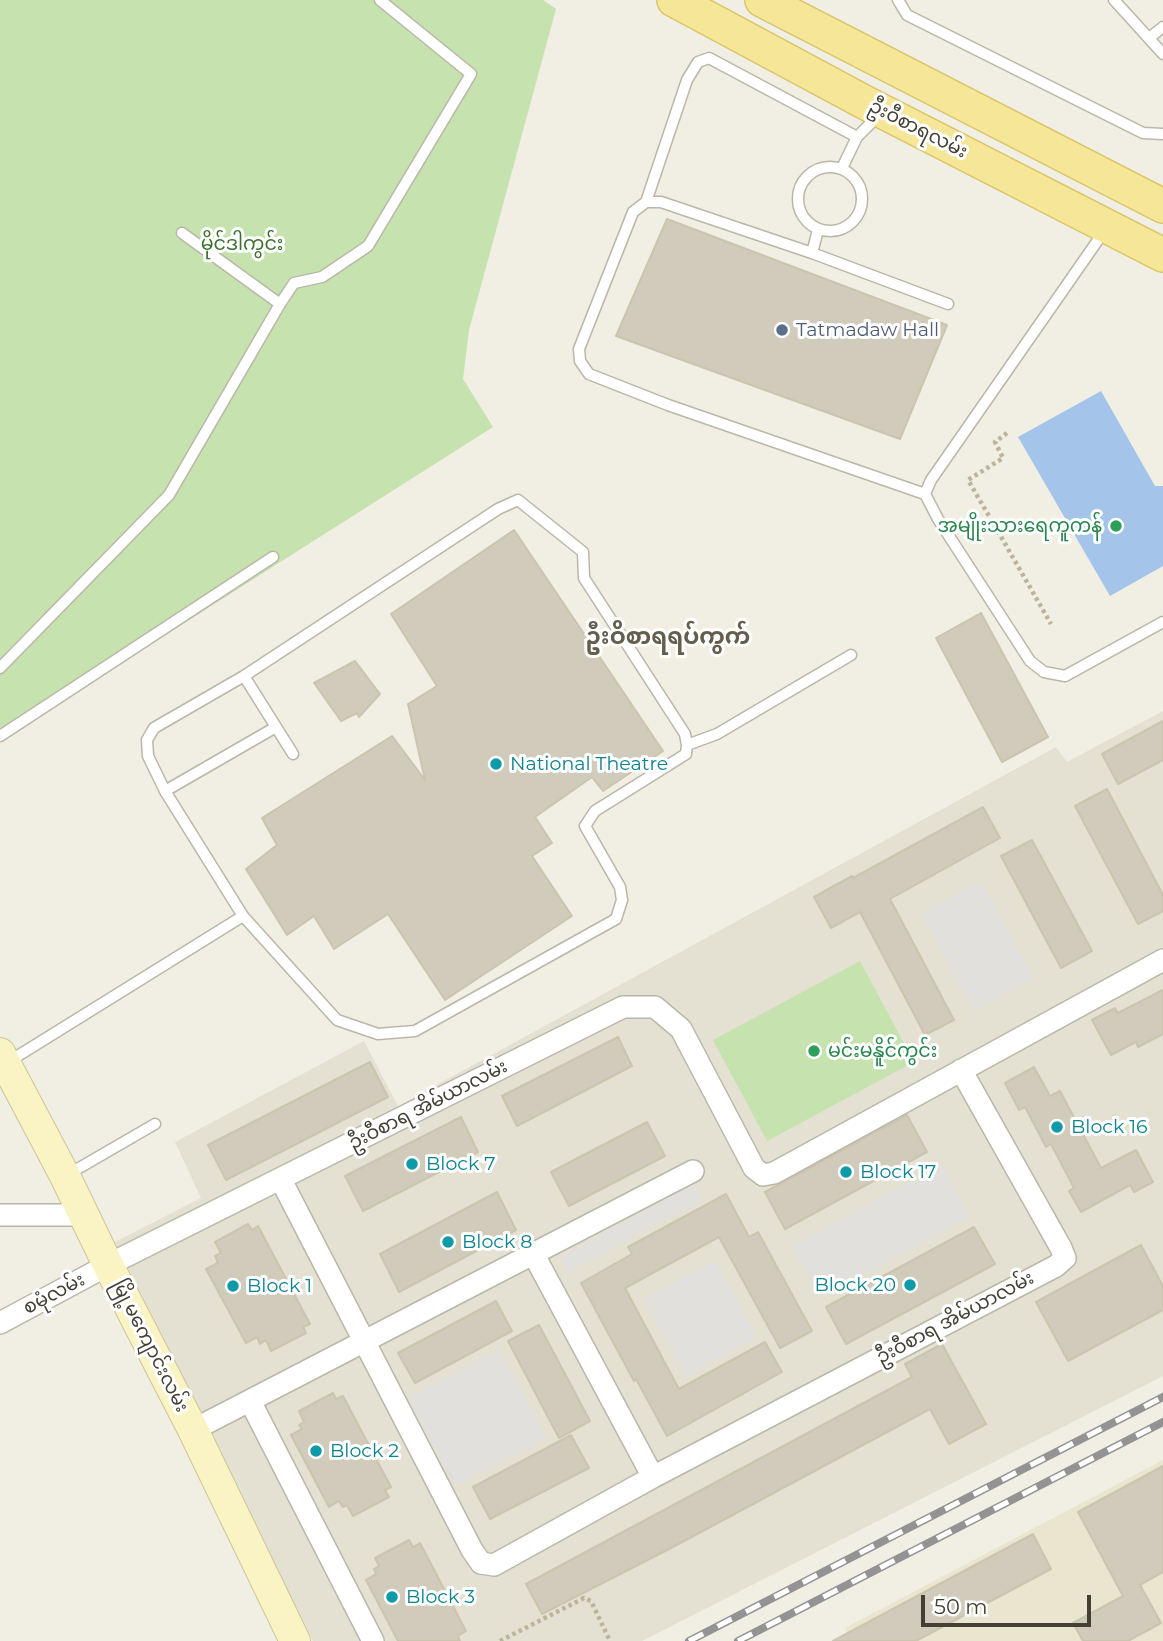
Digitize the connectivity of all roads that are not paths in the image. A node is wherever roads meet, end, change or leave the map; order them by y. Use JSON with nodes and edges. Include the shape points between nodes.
{"nodes":[{"id":1,"x":380,"y":0,"type":"edge"},
{"id":2,"x":674,"y":0,"type":"edge"},
{"id":3,"x":762,"y":0,"type":"edge"},
{"id":4,"x":898,"y":0,"type":"edge"},
{"id":5,"x":1114,"y":0,"type":"edge"},
{"id":6,"x":1163,"y":27,"type":"edge"},
{"id":7,"x":1149,"y":38,"type":"junction"},
{"id":8,"x":1163,"y":54,"type":"edge"},
{"id":9,"x":904,"y":74,"type":"junction"},
{"id":10,"x":883,"y":111,"type":"junction"},
{"id":11,"x":1163,"y":135,"type":"edge"},
{"id":12,"x":857,"y":137,"type":"junction"},
{"id":13,"x":842,"y":168,"type":"junction"},
{"id":14,"x":1153,"y":201,"type":"edge"},
{"id":15,"x":646,"y":202,"type":"junction"},
{"id":16,"x":1115,"y":229,"type":"junction"},
{"id":17,"x":818,"y":230,"type":"junction"},
{"id":18,"x":182,"y":233,"type":"dead end"},
{"id":19,"x":812,"y":253,"type":"junction"},
{"id":20,"x":1163,"y":255,"type":"edge"},
{"id":21,"x":280,"y":303,"type":"junction"},
{"id":22,"x":948,"y":304,"type":"dead end"},
{"id":23,"x":925,"y":494,"type":"junction"},
{"id":24,"x":273,"y":557,"type":"dead end"},
{"id":25,"x":1163,"y":622,"type":"edge"},
{"id":26,"x":851,"y":655,"type":"dead end"},
{"id":27,"x":2,"y":662,"type":"edge"},
{"id":28,"x":244,"y":677,"type":"junction"},
{"id":29,"x":276,"y":727,"type":"junction"},
{"id":30,"x":0,"y":736,"type":"edge"},
{"id":31,"x":687,"y":745,"type":"junction"},
{"id":32,"x":293,"y":754,"type":"dead end"},
{"id":33,"x":165,"y":791,"type":"junction"},
{"id":34,"x":243,"y":916,"type":"junction"},
{"id":35,"x":1163,"y":960,"type":"edge"},
{"id":36,"x":3,"y":1058,"type":"edge"},
{"id":37,"x":961,"y":1070,"type":"junction"},
{"id":38,"x":155,"y":1124,"type":"dead end"},
{"id":39,"x":693,"y":1171,"type":"dead end"},
{"id":40,"x":65,"y":1176,"type":"junction"},
{"id":41,"x":281,"y":1180,"type":"junction"},
{"id":42,"x":0,"y":1215,"type":"edge"},
{"id":43,"x":84,"y":1215,"type":"junction"},
{"id":44,"x":534,"y":1255,"type":"junction"},
{"id":45,"x":108,"y":1265,"type":"junction"},
{"id":46,"x":0,"y":1323,"type":"edge"},
{"id":47,"x":365,"y":1342,"type":"junction"},
{"id":48,"x":250,"y":1401,"type":"junction"},
{"id":49,"x":193,"y":1430,"type":"junction"},
{"id":50,"x":653,"y":1477,"type":"junction"},
{"id":51,"x":295,"y":1641,"type":"edge"},
{"id":52,"x":373,"y":1641,"type":"edge"}],
"edges":[{"from":1,"to":21,"type":"lane","via":[[471,74],[368,246],[322,277],[294,283]]},
{"from":2,"to":10,"type":"main road","name":"ဦးဝီစာရလမ်း"},
{"from":3,"to":9,"type":"main road"},
{"from":4,"to":11,"type":"lane","via":[[907,15],[1143,133]]},
{"from":5,"to":7,"type":"lane"},
{"from":6,"to":7,"type":"lane"},
{"from":7,"to":8,"type":"lane"},
{"from":9,"to":10,"type":"main road"},
{"from":9,"to":14,"type":"main road"},
{"from":10,"to":12,"type":"lane"},
{"from":10,"to":16,"type":"main road","name":"ဦးဝီစာရလမ်း"},
{"from":12,"to":13,"type":"lane"},
{"from":12,"to":15,"type":"lane","via":[[709,58],[698,62],[687,80]]},
{"from":13,"to":17,"type":"lane","via":[[825,167],[809,174],[799,187],[797,205],[804,220]]},
{"from":13,"to":17,"type":"lane","via":[[856,178],[863,194],[861,211],[851,225],[835,232]]},
{"from":14,"to":16,"type":"main road"},
{"from":15,"to":19,"type":"lane","via":[[661,202]]},
{"from":15,"to":23,"type":"lane","via":[[633,212],[579,349],[580,361],[589,374]]},
{"from":16,"to":20,"type":"main road","name":"ဦးဝီစာရလမ်း"},
{"from":16,"to":23,"type":"lane"},
{"from":17,"to":19,"type":"lane"},
{"from":18,"to":21,"type":"lane"},
{"from":19,"to":22,"type":"lane"},
{"from":21,"to":27,"type":"lane","via":[[169,495]]},
{"from":23,"to":25,"type":"lane","via":[[1030,661],[1044,672],[1065,676]]},
{"from":24,"to":30,"type":"lane"},
{"from":26,"to":31,"type":"lane","via":[[716,734]]},
{"from":28,"to":29,"type":"lane"},
{"from":28,"to":31,"type":"lane","via":[[518,499],[583,552],[584,578],[680,725]]},
{"from":28,"to":33,"type":"lane","via":[[154,728],[147,740],[148,756]]},
{"from":29,"to":32,"type":"lane"},
{"from":29,"to":33,"type":"lane"},
{"from":31,"to":34,"type":"lane","via":[[686,754],[595,811],[585,826],[620,887],[622,900],[616,919],[415,1031],[378,1034],[337,1020]]},
{"from":33,"to":34,"type":"lane"},
{"from":34,"to":36,"type":"lane"},
{"from":35,"to":37,"type":"street","name":"ဦးဝီစာရ အိမ်ယာလမ်း"},
{"from":36,"to":40,"type":"main road","name":"မြို့မကျောင်းလမ်း"},
{"from":37,"to":41,"type":"street","name":"ဦးဝီစာရ အိမ်ယာလမ်း","via":[[764,1175],[754,1168],[681,1029],[655,1007],[623,1007]]},
{"from":37,"to":50,"type":"street","name":"ဦးဝီစာရ အိမ်ယာလမ်း","via":[[1065,1258]]},
{"from":38,"to":40,"type":"lane"},
{"from":39,"to":44,"type":"street"},
{"from":40,"to":43,"type":"main road","name":"မြို့မကျောင်းလမ်း"},
{"from":41,"to":45,"type":"street","name":"ဦးဝီစာရ အိမ်ယာလမ်း"},
{"from":41,"to":47,"type":"street","name":"ဦးဝီစာရ အိမ်ယာလမ်း"},
{"from":42,"to":43,"type":"street"},
{"from":43,"to":45,"type":"main road","name":"မြို့မကျောင်းလမ်း"},
{"from":44,"to":47,"type":"street"},
{"from":44,"to":50,"type":"street"},
{"from":45,"to":46,"type":"street","name":"စမုံလမ်း"},
{"from":45,"to":49,"type":"main road","name":"မြို့မကျောင်းလမ်း"},
{"from":47,"to":48,"type":"street"},
{"from":47,"to":50,"type":"street","name":"ဦးဝီစာရ အိမ်ယာလမ်း","via":[[481,1563],[494,1565]]},
{"from":48,"to":49,"type":"street"},
{"from":48,"to":52,"type":"street"},
{"from":49,"to":51,"type":"main road","name":"မြို့မကျောင်းလမ်း"}]}
